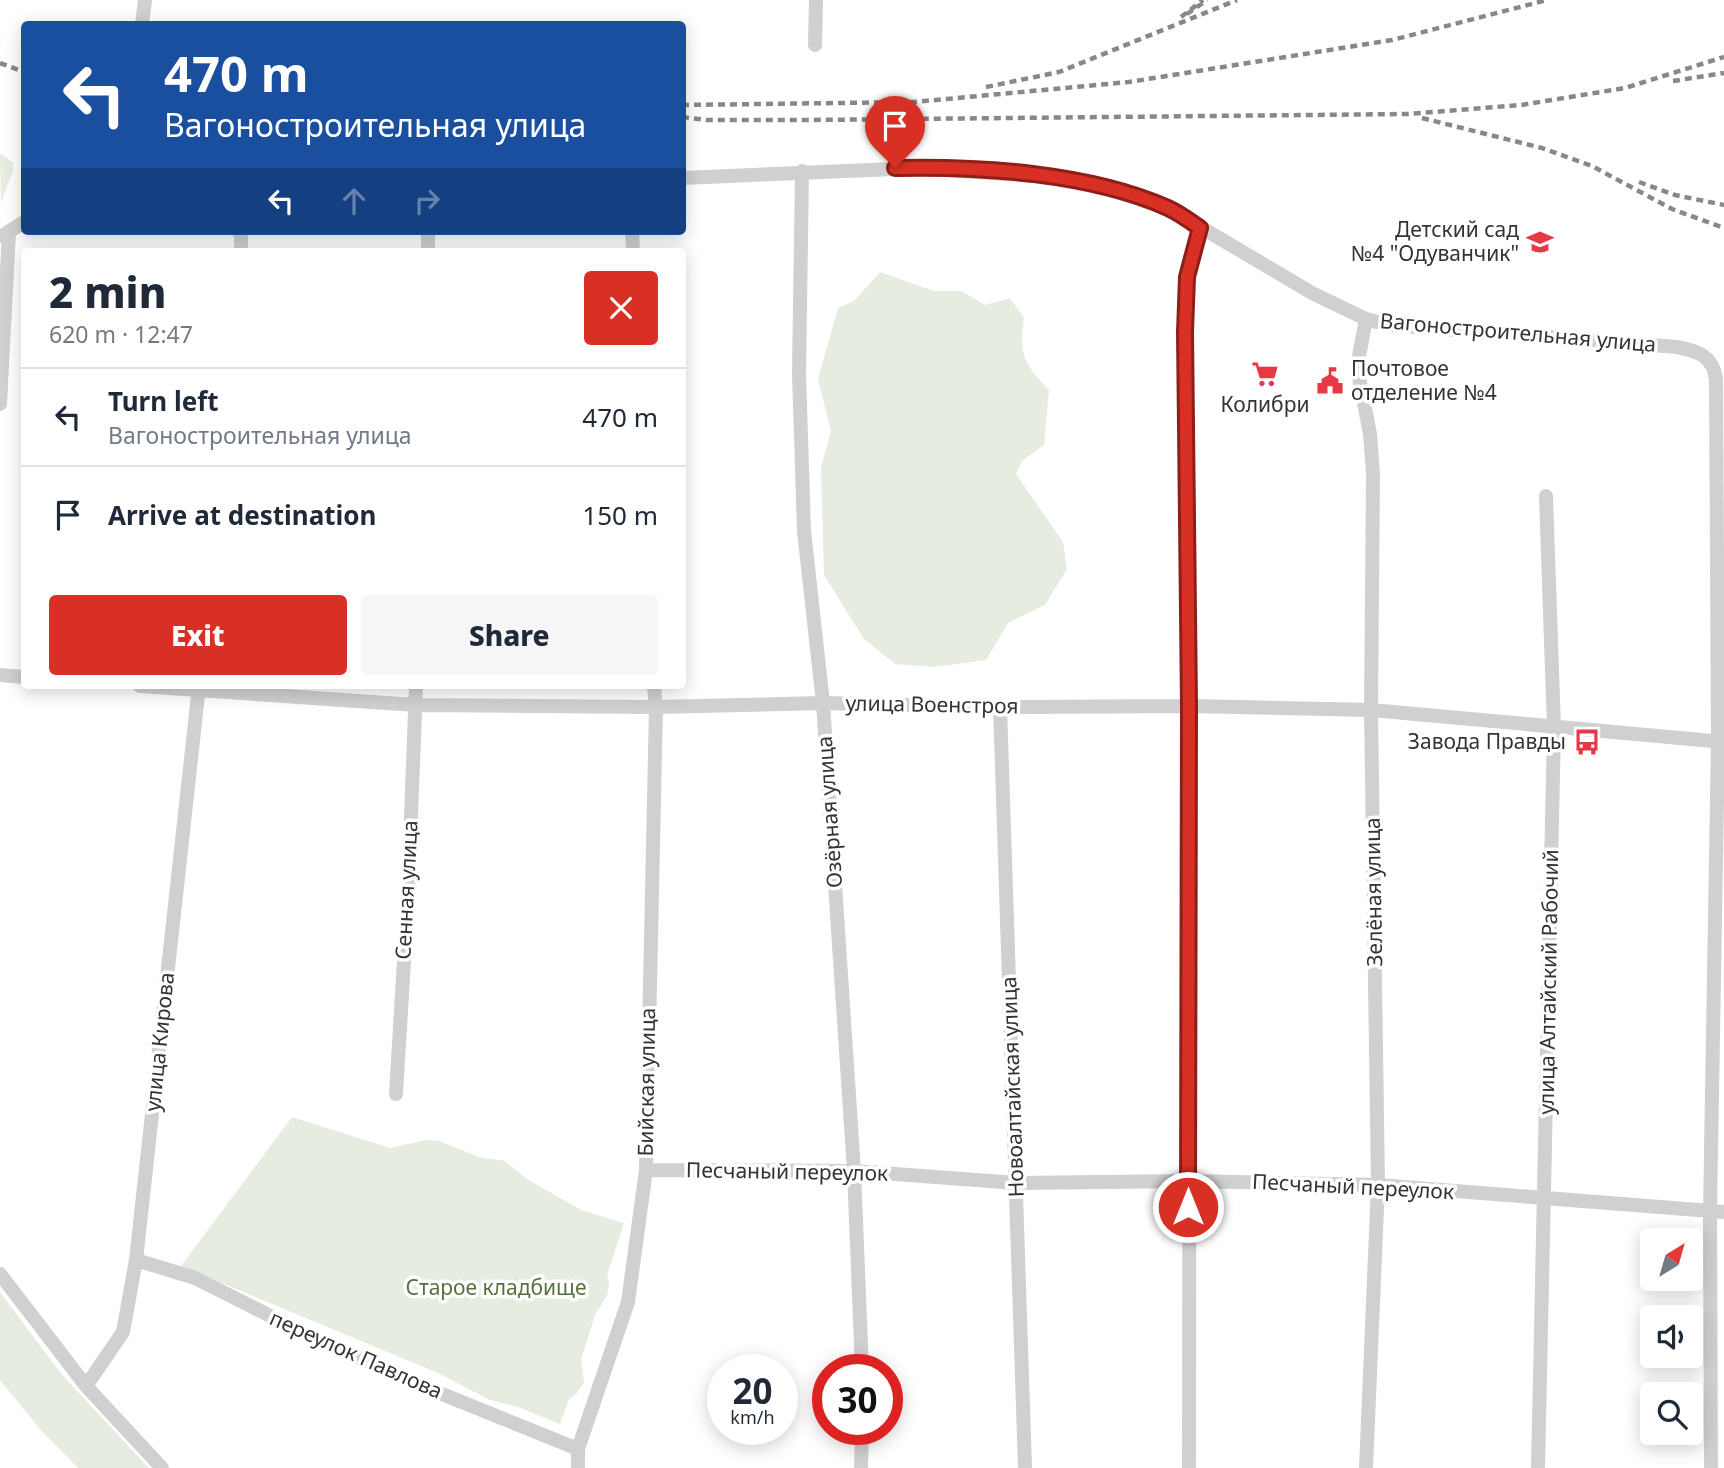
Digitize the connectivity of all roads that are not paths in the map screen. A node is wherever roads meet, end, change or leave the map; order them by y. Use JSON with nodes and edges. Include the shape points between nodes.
{"nodes":[{"id":1,"x":145,"y":0,"type":"edge"},
{"id":2,"x":816,"y":0,"type":"edge"},
{"id":3,"x":142,"y":21,"type":"edge"},
{"id":4,"x":815,"y":45,"type":"dead end"},
{"id":5,"x":802,"y":171,"type":"junction"},
{"id":6,"x":686,"y":178,"type":"edge"},
{"id":7,"x":21,"y":224,"type":"edge"},
{"id":8,"x":1200,"y":228,"type":"junction"},
{"id":9,"x":4,"y":235,"type":"edge"},
{"id":10,"x":1366,"y":319,"type":"junction"},
{"id":11,"x":0,"y":404,"type":"edge"},
{"id":12,"x":1546,"y":496,"type":"dead end"},
{"id":13,"x":0,"y":675,"type":"edge"},
{"id":14,"x":21,"y":677,"type":"edge"},
{"id":15,"x":199,"y":689,"type":"edge"},
{"id":16,"x":212,"y":689,"type":"edge"},
{"id":17,"x":416,"y":689,"type":"edge"},
{"id":18,"x":654,"y":689,"type":"edge"},
{"id":19,"x":823,"y":703,"type":"junction"},
{"id":20,"x":415,"y":705,"type":"junction"},
{"id":21,"x":1189,"y":706,"type":"junction"},
{"id":22,"x":656,"y":707,"type":"junction"},
{"id":23,"x":1000,"y":707,"type":"junction"},
{"id":24,"x":1371,"y":710,"type":"junction"},
{"id":25,"x":1554,"y":728,"type":"junction"},
{"id":26,"x":1721,"y":742,"type":"edge"},
{"id":27,"x":396,"y":1094,"type":"dead end"},
{"id":28,"x":646,"y":1170,"type":"junction"},
{"id":29,"x":854,"y":1171,"type":"junction"},
{"id":30,"x":1188,"y":1181,"type":"junction"},
{"id":31,"x":1017,"y":1183,"type":"junction"},
{"id":32,"x":1378,"y":1185,"type":"junction"},
{"id":33,"x":1544,"y":1198,"type":"junction"},
{"id":34,"x":1717,"y":1212,"type":"edge"},
{"id":35,"x":136,"y":1260,"type":"junction"},
{"id":36,"x":0,"y":1274,"type":"edge"},
{"id":37,"x":861,"y":1354,"type":"edge"},
{"id":38,"x":86,"y":1386,"type":"junction"},
{"id":39,"x":862,"y":1445,"type":"edge"},
{"id":40,"x":578,"y":1449,"type":"junction"},
{"id":41,"x":162,"y":1468,"type":"edge"},
{"id":42,"x":578,"y":1468,"type":"edge"},
{"id":43,"x":861,"y":1468,"type":"edge"},
{"id":44,"x":1026,"y":1468,"type":"edge"},
{"id":45,"x":1189,"y":1468,"type":"edge"},
{"id":46,"x":1366,"y":1468,"type":"edge"},
{"id":47,"x":1538,"y":1468,"type":"edge"},
{"id":48,"x":1711,"y":1468,"type":"edge"}],
"edges":[{"from":1,"to":3,"type":"street"},
{"from":2,"to":4,"type":"street"},
{"from":5,"to":6,"type":"street","name":"Вагоностроительная улица"},
{"from":5,"to":8,"type":"street","name":"Вагоностроительная улица","via":[[918,168],[1053,177],[1115,189],[1170,209]]},
{"from":5,"to":19,"type":"street","name":"Озёрная улица","via":[[804,531]]},
{"from":7,"to":9,"type":"street"},
{"from":8,"to":10,"type":"street","name":"Вагоностроительная улица"},
{"from":8,"to":21,"type":"street","via":[[1187,277],[1185,332]]},
{"from":9,"to":11,"type":"street"},
{"from":10,"to":24,"type":"street","name":"Зелёная улица","via":[[1357,368],[1373,474]]},
{"from":10,"to":26,"type":"street","name":"Вагоностроительная улица","via":[[1388,325],[1677,347],[1700,352],[1711,363],[1716,379]]},
{"from":12,"to":25,"type":"street","name":"улица Алтайский Рабочий"},
{"from":13,"to":14,"type":"street"},
{"from":15,"to":35,"type":"street","name":"улица Кирова"},
{"from":16,"to":20,"type":"street","name":"улица Военстроя"},
{"from":17,"to":20,"type":"street","name":"Сенная улица"},
{"from":18,"to":22,"type":"street","name":"Бийская улица"},
{"from":19,"to":22,"type":"street","name":"улица Военстроя"},
{"from":19,"to":23,"type":"street","name":"улица Военстроя"},
{"from":19,"to":29,"type":"street","name":"Озёрная улица"},
{"from":20,"to":22,"type":"street","name":"улица Военстроя"},
{"from":20,"to":27,"type":"street","name":"Сенная улица"},
{"from":21,"to":23,"type":"street","name":"улица Военстроя"},
{"from":21,"to":24,"type":"street","name":"улица Военстроя"},
{"from":21,"to":30,"type":"street"},
{"from":22,"to":28,"type":"street","name":"Бийская улица"},
{"from":23,"to":31,"type":"street","name":"Новоалтайская улица"},
{"from":24,"to":25,"type":"street","name":"улица Военстроя"},
{"from":24,"to":32,"type":"street","name":"Зелёная улица"},
{"from":25,"to":26,"type":"street","name":"улица Военстроя"},
{"from":25,"to":33,"type":"street","name":"улица Алтайский Рабочий"},
{"from":26,"to":34,"type":"street"},
{"from":28,"to":29,"type":"street","name":"Песчаный переулок"},
{"from":28,"to":40,"type":"street","name":"Бийская улица","via":[[628,1302]]},
{"from":29,"to":31,"type":"street","name":"Песчаный переулок"},
{"from":29,"to":37,"type":"street","name":"Озёрная улица"},
{"from":30,"to":31,"type":"street","name":"Песчаный переулок"},
{"from":30,"to":32,"type":"street","name":"Песчаный переулок"},
{"from":30,"to":45,"type":"street"},
{"from":31,"to":44,"type":"street","name":"Новоалтайская улица"},
{"from":32,"to":33,"type":"street","name":"Песчаный переулок"},
{"from":32,"to":46,"type":"street","name":"Зелёная улица"},
{"from":33,"to":34,"type":"street","name":"Песчаный переулок"},
{"from":33,"to":47,"type":"street","name":"улица Алтайский Рабочий"},
{"from":34,"to":48,"type":"street"},
{"from":35,"to":38,"type":"street","name":"улица Кирова","via":[[123,1332]]},
{"from":35,"to":40,"type":"street","name":"переулок Павлова","via":[[195,1278],[328,1344]]},
{"from":36,"to":38,"type":"street"},
{"from":38,"to":41,"type":"street"},
{"from":39,"to":43,"type":"street"},
{"from":40,"to":42,"type":"street","name":"Бийская улица"}]}
